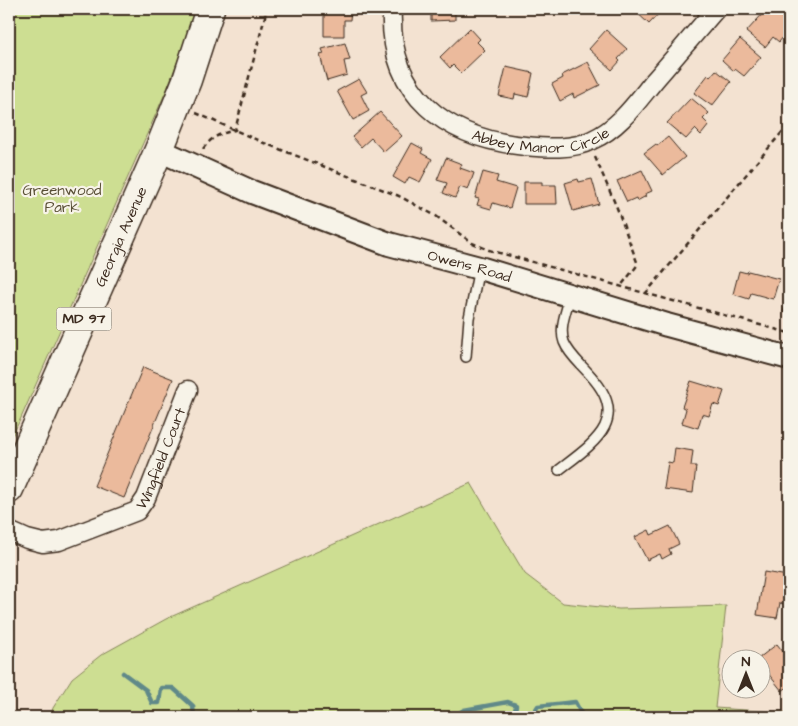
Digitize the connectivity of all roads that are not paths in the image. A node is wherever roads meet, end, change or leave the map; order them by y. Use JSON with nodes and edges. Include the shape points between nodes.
{"nodes":[{"id":1,"x":210,"y":9,"type":"edge"},
{"id":2,"x":392,"y":9,"type":"edge"},
{"id":3,"x":716,"y":9,"type":"edge"},
{"id":4,"x":159,"y":150,"type":"junction"},
{"id":5,"x":478,"y":268,"type":"junction"},
{"id":6,"x":570,"y":296,"type":"junction"},
{"id":7,"x":466,"y":356,"type":"dead end"},
{"id":8,"x":789,"y":358,"type":"edge"},
{"id":9,"x":188,"y":390,"type":"dead end"},
{"id":10,"x":559,"y":470,"type":"dead end"},
{"id":11,"x":9,"y":489,"type":"edge"},
{"id":12,"x":9,"y":530,"type":"edge"}],
"edges":[{"from":1,"to":4,"type":"main road","name":"Georgia Avenue","number":"MD 97","via":[[187,80]]},
{"from":2,"to":3,"type":"street","name":"Abbey Manor Circle","via":[[392,40],[399,65],[409,87],[428,109],[461,129],[500,143],[541,147],[591,141],[615,127]]},
{"from":4,"to":5,"type":"street","name":"Owens Road","via":[[252,192],[389,244]]},
{"from":4,"to":11,"type":"main road","name":"Georgia Avenue","number":"MD 97"},
{"from":5,"to":6,"type":"street","name":"Owens Road"},
{"from":5,"to":7,"type":"lane"},
{"from":6,"to":8,"type":"street","name":"Owens Road"},
{"from":6,"to":10,"type":"lane","via":[[562,331],[564,342],[593,378],[605,397],[608,409],[602,433],[594,443]]},
{"from":9,"to":12,"type":"street","name":"Wingfield Court","via":[[146,498],[137,512],[59,541],[43,543]]}]}
